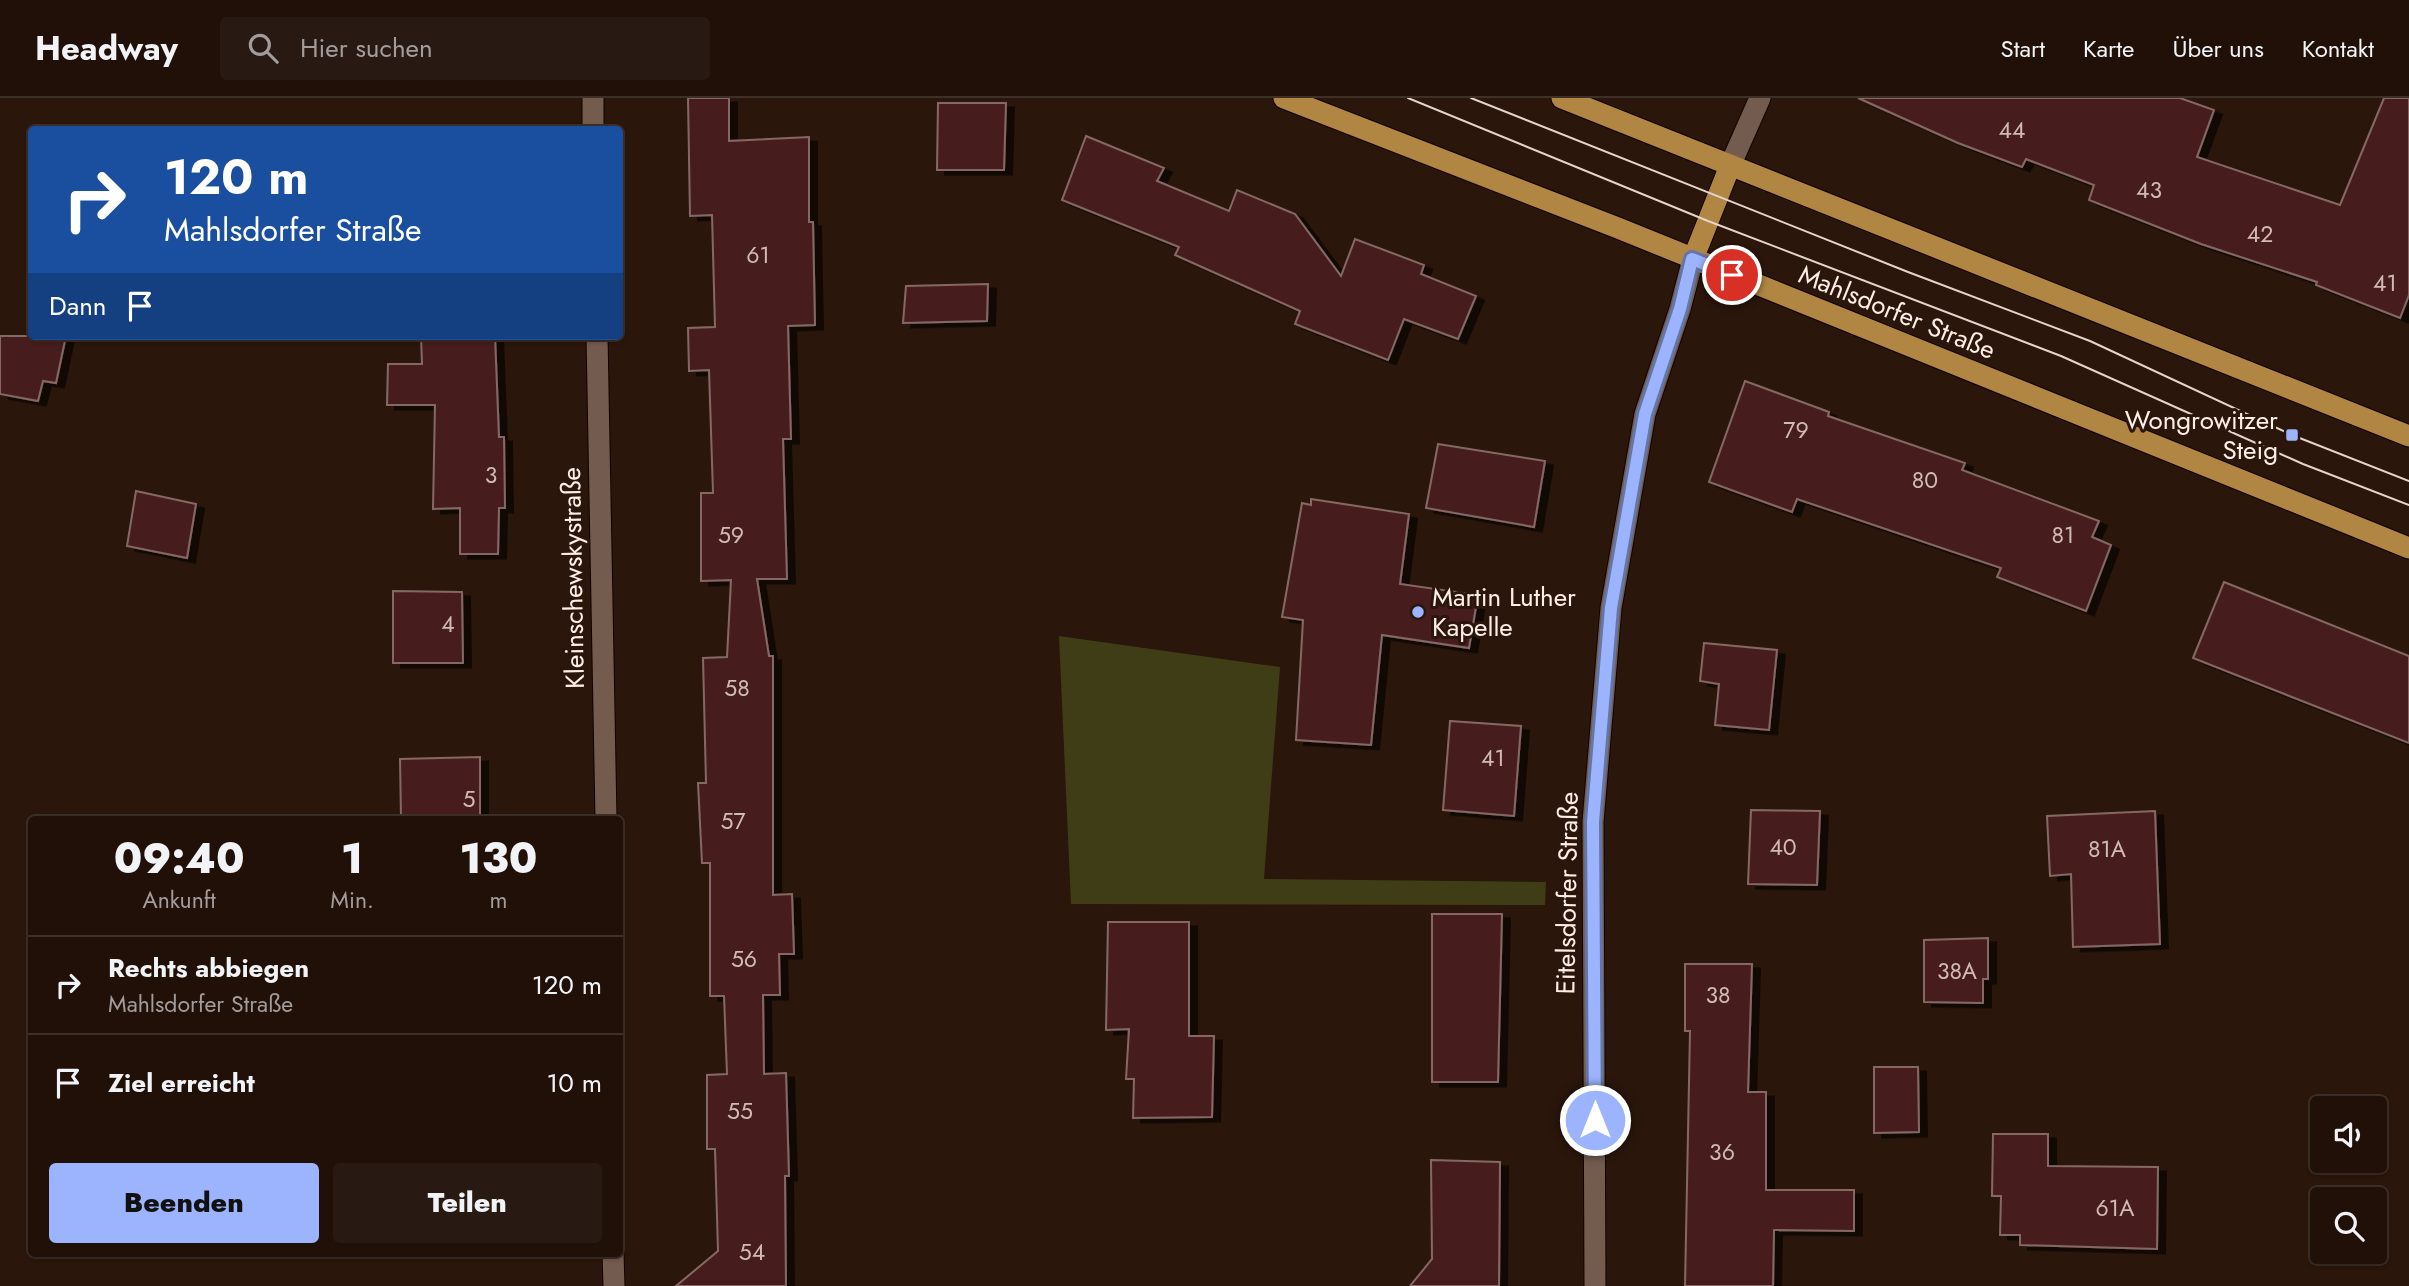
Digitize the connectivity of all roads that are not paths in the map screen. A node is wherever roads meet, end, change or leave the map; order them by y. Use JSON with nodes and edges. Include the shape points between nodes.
{"nodes":[{"id":1,"x":593,"y":98,"type":"edge"},
{"id":2,"x":1284,"y":98,"type":"edge"},
{"id":3,"x":1562,"y":98,"type":"edge"},
{"id":4,"x":1759,"y":98,"type":"edge"},
{"id":5,"x":593,"y":126,"type":"edge"},
{"id":6,"x":1730,"y":166,"type":"junction"},
{"id":7,"x":1692,"y":259,"type":"junction"},
{"id":8,"x":597,"y":340,"type":"edge"},
{"id":9,"x":2409,"y":436,"type":"edge"},
{"id":10,"x":2409,"y":548,"type":"edge"},
{"id":11,"x":606,"y":816,"type":"edge"},
{"id":12,"x":613,"y":1257,"type":"edge"},
{"id":13,"x":614,"y":1286,"type":"edge"},
{"id":14,"x":1595,"y":1286,"type":"edge"}],
"edges":[{"from":1,"to":5,"type":"street"},
{"from":2,"to":7,"type":"main road","name":"Mahlsdorfer Straße"},
{"from":3,"to":6,"type":"main road"},
{"from":4,"to":6,"type":"street"},
{"from":6,"to":7,"type":"main road"},
{"from":6,"to":9,"type":"main road"},
{"from":7,"to":10,"type":"main road","name":"Mahlsdorfer Straße"},
{"from":7,"to":14,"type":"street","name":"Eitelsdorfer Straße","via":[[1645,414],[1611,608],[1593,822]]},
{"from":8,"to":11,"type":"street","name":"Kleinschewskystraße"},
{"from":12,"to":13,"type":"street"}]}
